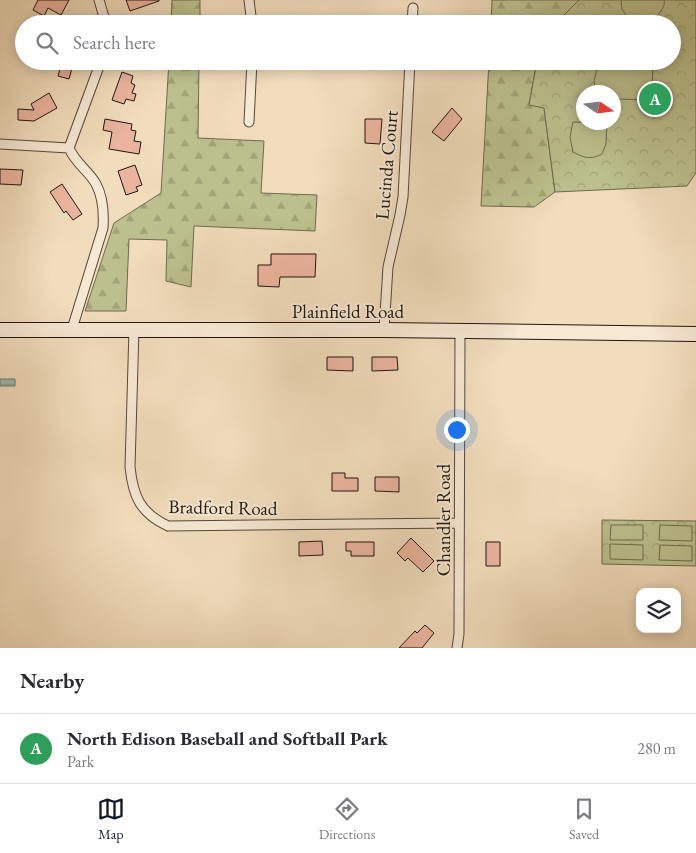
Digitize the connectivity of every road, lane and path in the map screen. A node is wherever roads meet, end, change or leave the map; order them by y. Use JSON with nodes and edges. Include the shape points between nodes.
{"nodes":[{"id":1,"x":99,"y":0,"type":"edge"},
{"id":2,"x":249,"y":0,"type":"edge"},
{"id":3,"x":413,"y":8,"type":"dead end"},
{"id":4,"x":103,"y":15,"type":"edge"},
{"id":5,"x":251,"y":15,"type":"edge"},
{"id":6,"x":413,"y":15,"type":"edge"},
{"id":7,"x":98,"y":70,"type":"edge"},
{"id":8,"x":252,"y":70,"type":"edge"},
{"id":9,"x":410,"y":70,"type":"edge"},
{"id":10,"x":249,"y":122,"type":"dead end"},
{"id":11,"x":0,"y":144,"type":"edge"},
{"id":12,"x":69,"y":148,"type":"junction"},
{"id":13,"x":72,"y":329,"type":"junction"},
{"id":14,"x":134,"y":329,"type":"junction"},
{"id":15,"x":0,"y":330,"type":"edge"},
{"id":16,"x":384,"y":330,"type":"junction"},
{"id":17,"x":460,"y":332,"type":"junction"},
{"id":18,"x":696,"y":334,"type":"edge"},
{"id":19,"x":459,"y":523,"type":"junction"},
{"id":20,"x":457,"y":648,"type":"edge"}],
"edges":[{"from":1,"to":4,"type":"street"},
{"from":2,"to":5,"type":"street"},
{"from":3,"to":6,"type":"street"},
{"from":7,"to":12,"type":"street"},
{"from":8,"to":10,"type":"street"},
{"from":9,"to":16,"type":"street","name":"Lucinda Court","via":[[403,197],[388,267]]},
{"from":11,"to":12,"type":"street"},
{"from":12,"to":13,"type":"street","via":[[96,184],[104,214],[103,228]]},
{"from":13,"to":14,"type":"street","name":"Plainfield Road"},
{"from":13,"to":15,"type":"street","name":"Plainfield Road"},
{"from":14,"to":16,"type":"street","name":"Plainfield Road"},
{"from":14,"to":19,"type":"street","name":"Bradford Road","via":[[132,488],[142,508],[156,520],[168,526]]},
{"from":16,"to":17,"type":"street","name":"Plainfield Road"},
{"from":17,"to":18,"type":"street","name":"Plainfield Road"},
{"from":17,"to":19,"type":"street","name":"Chandler Road"},
{"from":19,"to":20,"type":"street","name":"Chandler Road"}]}
